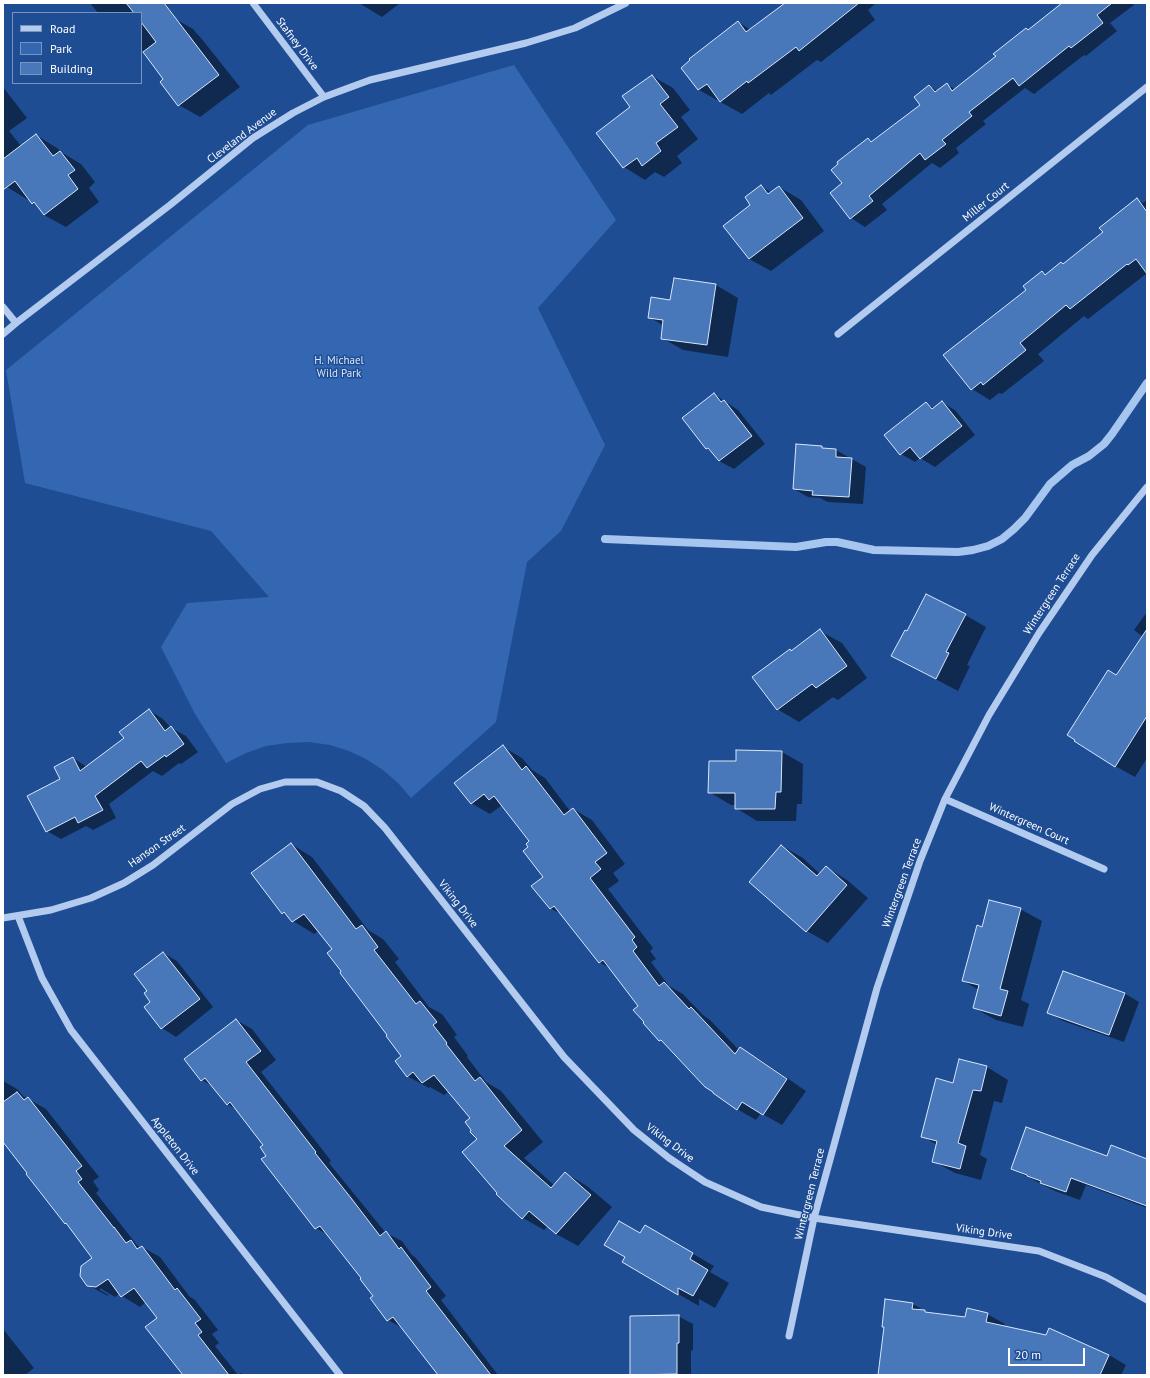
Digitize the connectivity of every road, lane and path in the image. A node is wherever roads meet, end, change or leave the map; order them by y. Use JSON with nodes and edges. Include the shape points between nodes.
{"nodes":[{"id":1,"x":253,"y":3,"type":"edge"},
{"id":2,"x":626,"y":3,"type":"edge"},
{"id":3,"x":1147,"y":87,"type":"edge"},
{"id":4,"x":324,"y":98,"type":"junction"},
{"id":5,"x":3,"y":307,"type":"edge"},
{"id":6,"x":16,"y":323,"type":"junction"},
{"id":7,"x":3,"y":334,"type":"edge"},
{"id":8,"x":838,"y":334,"type":"dead end"},
{"id":9,"x":1147,"y":487,"type":"edge"},
{"id":10,"x":317,"y":782,"type":"joint"},
{"id":11,"x":945,"y":799,"type":"junction"},
{"id":12,"x":1104,"y":869,"type":"dead end"},
{"id":13,"x":18,"y":916,"type":"junction"},
{"id":14,"x":3,"y":918,"type":"edge"},
{"id":15,"x":814,"y":1218,"type":"junction"},
{"id":16,"x":1147,"y":1300,"type":"edge"},
{"id":17,"x":789,"y":1336,"type":"dead end"},
{"id":18,"x":340,"y":1375,"type":"edge"}],
"edges":[{"from":1,"to":4,"type":"street","name":"Stafney Drive"},
{"from":2,"to":4,"type":"street","name":"Cleveland Avenue","via":[[575,28],[526,43],[370,80]]},
{"from":3,"to":8,"type":"street","name":"Miller Court"},
{"from":4,"to":6,"type":"street","name":"Cleveland Avenue","via":[[292,112],[253,138]]},
{"from":5,"to":6,"type":"street"},
{"from":6,"to":7,"type":"street","name":"Cleveland Avenue"},
{"from":9,"to":11,"type":"street","name":"Wintergreen Terrace","via":[[1092,554],[1039,633],[989,715]]},
{"from":10,"to":13,"type":"street","name":"Hanson Street","via":[[285,782],[260,789],[232,804],[153,865],[124,882],[91,898],[51,910]]},
{"from":10,"to":15,"type":"street","name":"Viking Drive","via":[[341,791],[364,806],[564,1057],[634,1130],[705,1182],[761,1207]]},
{"from":11,"to":12,"type":"street","name":"Wintergreen Court"},
{"from":11,"to":15,"type":"street","name":"Wintergreen Terrace","via":[[920,861],[877,988]]},
{"from":13,"to":14,"type":"street","name":"Hanson Street"},
{"from":13,"to":18,"type":"street","name":"Appleton Drive","via":[[42,978],[71,1030]]},
{"from":15,"to":16,"type":"street","name":"Viking Drive","via":[[1039,1252],[1106,1277]]},
{"from":15,"to":17,"type":"street","name":"Wintergreen Terrace"}]}
